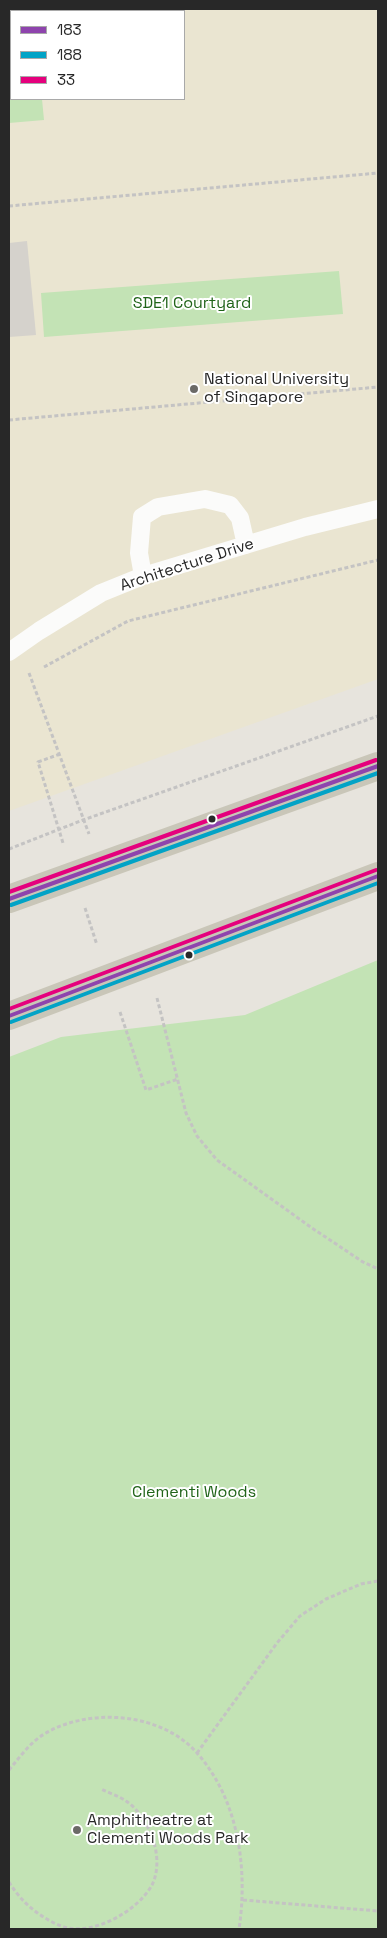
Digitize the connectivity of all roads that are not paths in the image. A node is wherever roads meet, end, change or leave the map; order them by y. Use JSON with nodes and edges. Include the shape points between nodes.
{"nodes":[{"id":1,"x":378,"y":509,"type":"edge"},
{"id":2,"x":246,"y":546,"type":"junction"},
{"id":3,"x":143,"y":576,"type":"junction"},
{"id":4,"x":14,"y":648,"type":"edge"},
{"id":5,"x":378,"y":766,"type":"edge"},
{"id":6,"x":378,"y":876,"type":"edge"},
{"id":7,"x":9,"y":899,"type":"edge"},
{"id":8,"x":9,"y":1016,"type":"edge"}],
"edges":[{"from":1,"to":2,"type":"lane","name":"Architecture Drive"},
{"from":2,"to":3,"type":"lane","name":"Architecture Drive"},
{"from":2,"to":3,"type":"lane","via":[[240,518],[230,505],[205,499],[158,507],[142,517],[139,553]]},
{"from":3,"to":4,"type":"lane","name":"Architecture Drive","via":[[101,593]]},
{"from":5,"to":7,"type":"main road"},
{"from":6,"to":8,"type":"main road"}]}
